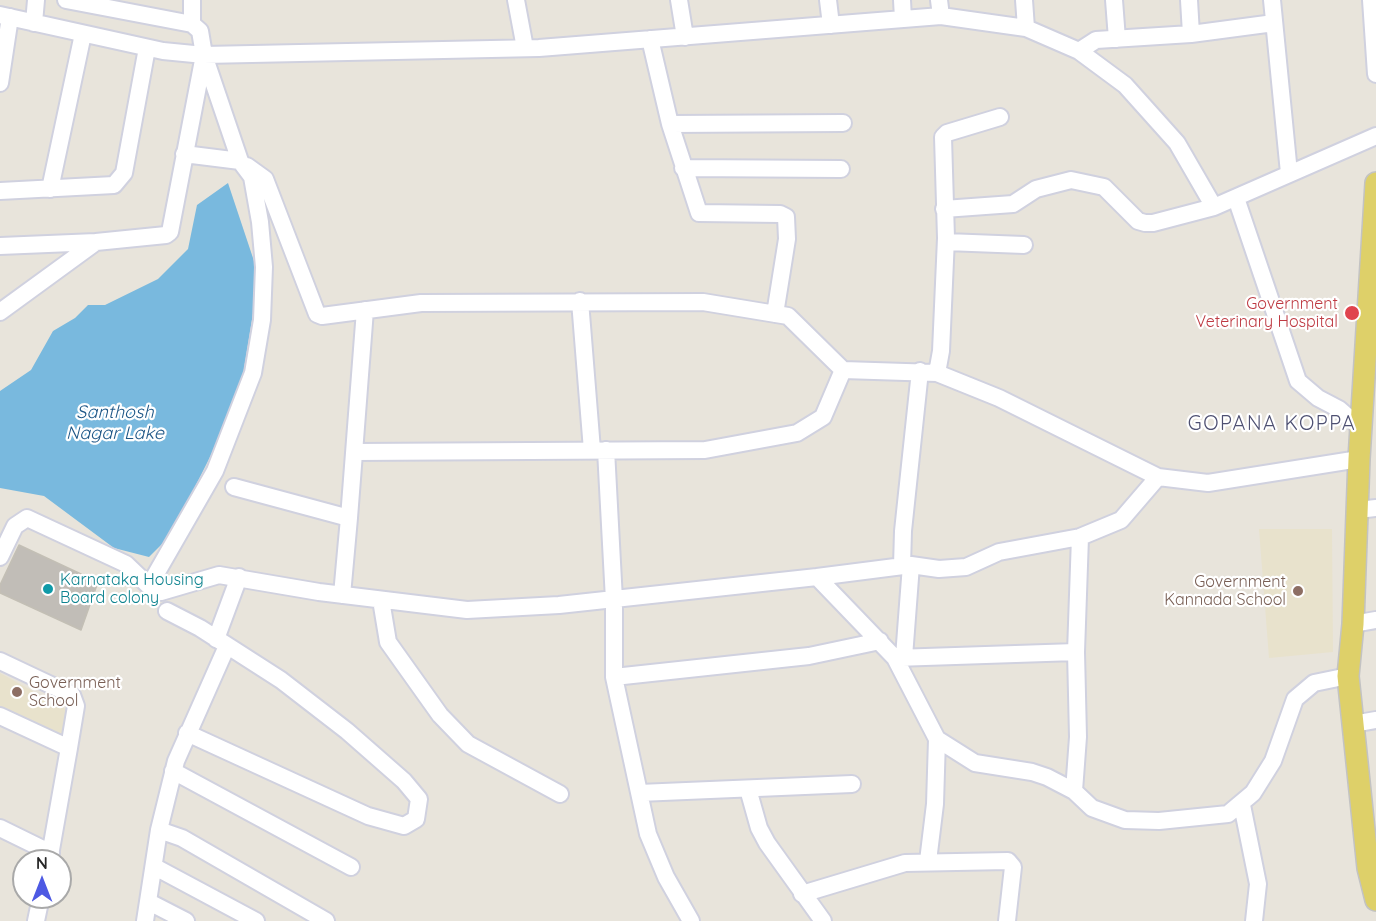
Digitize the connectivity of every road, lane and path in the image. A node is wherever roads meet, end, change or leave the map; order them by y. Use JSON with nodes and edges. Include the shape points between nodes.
{"nodes":[{"id":1,"x":36,"y":0,"type":"edge"},
{"id":2,"x":66,"y":0,"type":"edge"},
{"id":3,"x":192,"y":0,"type":"edge"},
{"id":4,"x":516,"y":0,"type":"edge"},
{"id":5,"x":679,"y":0,"type":"edge"},
{"id":6,"x":828,"y":0,"type":"edge"},
{"id":7,"x":902,"y":0,"type":"edge"},
{"id":8,"x":1024,"y":0,"type":"edge"},
{"id":9,"x":1114,"y":0,"type":"edge"},
{"id":10,"x":1189,"y":0,"type":"edge"},
{"id":11,"x":1272,"y":0,"type":"edge"},
{"id":12,"x":1371,"y":0,"type":"edge"},
{"id":13,"x":940,"y":8,"type":"edge"},
{"id":14,"x":5,"y":16,"type":"edge"},
{"id":15,"x":903,"y":19,"type":"junction"},
{"id":16,"x":34,"y":23,"type":"junction"},
{"id":17,"x":1274,"y":23,"type":"junction"},
{"id":18,"x":192,"y":24,"type":"junction"},
{"id":19,"x":831,"y":25,"type":"junction"},
{"id":20,"x":1026,"y":28,"type":"junction"},
{"id":21,"x":83,"y":34,"type":"junction"},
{"id":22,"x":1191,"y":34,"type":"junction"},
{"id":23,"x":685,"y":37,"type":"junction"},
{"id":24,"x":650,"y":39,"type":"junction"},
{"id":25,"x":1117,"y":39,"type":"junction"},
{"id":26,"x":147,"y":48,"type":"junction"},
{"id":27,"x":525,"y":48,"type":"junction"},
{"id":28,"x":1079,"y":51,"type":"junction"},
{"id":29,"x":204,"y":55,"type":"junction"},
{"id":30,"x":1376,"y":75,"type":"edge"},
{"id":31,"x":0,"y":83,"type":"edge"},
{"id":32,"x":1000,"y":117,"type":"dead end"},
{"id":33,"x":670,"y":123,"type":"junction"},
{"id":34,"x":843,"y":123,"type":"dead end"},
{"id":35,"x":1376,"y":136,"type":"edge"},
{"id":36,"x":184,"y":154,"type":"junction"},
{"id":37,"x":244,"y":164,"type":"junction"},
{"id":38,"x":684,"y":168,"type":"junction"},
{"id":39,"x":841,"y":169,"type":"dead end"},
{"id":40,"x":1289,"y":173,"type":"junction"},
{"id":41,"x":1376,"y":183,"type":"edge"},
{"id":42,"x":50,"y":189,"type":"junction"},
{"id":43,"x":0,"y":191,"type":"edge"},
{"id":44,"x":1236,"y":198,"type":"junction"},
{"id":45,"x":1214,"y":207,"type":"junction"},
{"id":46,"x":944,"y":209,"type":"junction"},
{"id":47,"x":96,"y":242,"type":"junction"},
{"id":48,"x":946,"y":242,"type":"junction"},
{"id":49,"x":0,"y":246,"type":"edge"},
{"id":50,"x":1024,"y":246,"type":"dead end"},
{"id":51,"x":580,"y":301,"type":"junction"},
{"id":52,"x":365,"y":310,"type":"junction"},
{"id":53,"x":0,"y":312,"type":"edge"},
{"id":54,"x":775,"y":314,"type":"junction"},
{"id":55,"x":843,"y":370,"type":"junction"},
{"id":56,"x":920,"y":371,"type":"junction"},
{"id":57,"x":938,"y":373,"type":"junction"},
{"id":58,"x":1362,"y":429,"type":"junction"},
{"id":59,"x":599,"y":450,"type":"junction"},
{"id":60,"x":355,"y":452,"type":"junction"},
{"id":61,"x":1359,"y":459,"type":"junction"},
{"id":62,"x":1158,"y":477,"type":"junction"},
{"id":63,"x":234,"y":487,"type":"dead end"},
{"id":64,"x":1367,"y":509,"type":"edge"},
{"id":65,"x":349,"y":518,"type":"junction"},
{"id":66,"x":1080,"y":537,"type":"junction"},
{"id":67,"x":0,"y":557,"type":"edge"},
{"id":68,"x":906,"y":566,"type":"junction"},
{"id":69,"x":239,"y":577,"type":"junction"},
{"id":70,"x":817,"y":577,"type":"junction"},
{"id":71,"x":150,"y":586,"type":"junction"},
{"id":72,"x":342,"y":595,"type":"junction"},
{"id":73,"x":381,"y":600,"type":"junction"},
{"id":74,"x":614,"y":600,"type":"junction"},
{"id":75,"x":167,"y":611,"type":"dead end"},
{"id":76,"x":1376,"y":620,"type":"edge"},
{"id":77,"x":1353,"y":624,"type":"junction"},
{"id":78,"x":880,"y":641,"type":"junction"},
{"id":79,"x":221,"y":642,"type":"junction"},
{"id":80,"x":1076,"y":652,"type":"junction"},
{"id":81,"x":899,"y":657,"type":"junction"},
{"id":82,"x":0,"y":661,"type":"edge"},
{"id":83,"x":1348,"y":676,"type":"junction"},
{"id":84,"x":614,"y":677,"type":"junction"},
{"id":85,"x":0,"y":716,"type":"edge"},
{"id":86,"x":1376,"y":720,"type":"edge"},
{"id":87,"x":1353,"y":724,"type":"junction"},
{"id":88,"x":187,"y":733,"type":"junction"},
{"id":89,"x":937,"y":739,"type":"junction"},
{"id":90,"x":69,"y":748,"type":"junction"},
{"id":91,"x":173,"y":771,"type":"junction"},
{"id":92,"x":852,"y":784,"type":"dead end"},
{"id":93,"x":748,"y":789,"type":"junction"},
{"id":94,"x":1074,"y":791,"type":"junction"},
{"id":95,"x":639,"y":793,"type":"junction"},
{"id":96,"x":560,"y":794,"type":"dead end"},
{"id":97,"x":1242,"y":805,"type":"junction"},
{"id":98,"x":0,"y":828,"type":"edge"},
{"id":99,"x":159,"y":830,"type":"junction"},
{"id":100,"x":36,"y":849,"type":"edge"},
{"id":101,"x":51,"y":849,"type":"edge"},
{"id":102,"x":928,"y":861,"type":"junction"},
{"id":103,"x":154,"y":867,"type":"junction"},
{"id":104,"x":351,"y":867,"type":"dead end"},
{"id":105,"x":802,"y":894,"type":"junction"},
{"id":106,"x":1376,"y":900,"type":"edge"},
{"id":107,"x":149,"y":902,"type":"junction"},
{"id":108,"x":146,"y":921,"type":"edge"},
{"id":109,"x":186,"y":921,"type":"edge"},
{"id":110,"x":256,"y":921,"type":"edge"},
{"id":111,"x":326,"y":921,"type":"edge"},
{"id":112,"x":691,"y":921,"type":"edge"},
{"id":113,"x":822,"y":921,"type":"edge"},
{"id":114,"x":1007,"y":921,"type":"edge"},
{"id":115,"x":1254,"y":921,"type":"edge"}],
"edges":[{"from":1,"to":16,"type":"street"},
{"from":2,"to":18,"type":"street"},
{"from":3,"to":18,"type":"street"},
{"from":4,"to":27,"type":"street"},
{"from":5,"to":23,"type":"street"},
{"from":6,"to":19,"type":"street"},
{"from":7,"to":15,"type":"street"},
{"from":8,"to":20,"type":"street"},
{"from":9,"to":25,"type":"street"},
{"from":10,"to":22,"type":"street"},
{"from":11,"to":17,"type":"street"},
{"from":12,"to":30,"type":"street"},
{"from":13,"to":15,"type":"street"},
{"from":13,"to":20,"type":"street"},
{"from":14,"to":16,"type":"street"},
{"from":14,"to":31,"type":"street"},
{"from":15,"to":19,"type":"street"},
{"from":16,"to":21,"type":"street"},
{"from":17,"to":22,"type":"street"},
{"from":17,"to":40,"type":"street"},
{"from":18,"to":29,"type":"street","via":[[200,31]]},
{"from":19,"to":23,"type":"street"},
{"from":20,"to":28,"type":"street"},
{"from":21,"to":26,"type":"street"},
{"from":21,"to":42,"type":"street"},
{"from":22,"to":25,"type":"street"},
{"from":23,"to":24,"type":"street"},
{"from":24,"to":27,"type":"street"},
{"from":24,"to":33,"type":"street"},
{"from":25,"to":28,"type":"street","via":[[1096,40]]},
{"from":26,"to":29,"type":"street"},
{"from":26,"to":42,"type":"street","via":[[124,172],[114,185]]},
{"from":27,"to":29,"type":"street"},
{"from":28,"to":45,"type":"street","via":[[1125,85],[1177,143]]},
{"from":29,"to":36,"type":"street"},
{"from":29,"to":37,"type":"street"},
{"from":32,"to":46,"type":"street","via":[[944,135]]},
{"from":33,"to":34,"type":"street"},
{"from":33,"to":38,"type":"street"},
{"from":35,"to":40,"type":"street"},
{"from":36,"to":37,"type":"street"},
{"from":36,"to":47,"type":"street","via":[[170,232]]},
{"from":37,"to":52,"type":"street","via":[[265,179],[317,314]]},
{"from":37,"to":71,"type":"street","via":[[252,177],[264,267],[262,320],[253,373],[215,471]]},
{"from":38,"to":39,"type":"street"},
{"from":38,"to":54,"type":"street","via":[[701,214],[786,217],[787,239]]},
{"from":40,"to":44,"type":"street"},
{"from":41,"to":58,"type":"main road"},
{"from":42,"to":43,"type":"street"},
{"from":44,"to":45,"type":"street"},
{"from":44,"to":58,"type":"street","via":[[1298,381]]},
{"from":45,"to":46,"type":"street","via":[[1145,223],[1138,221],[1104,187],[1071,180],[1036,189],[1013,204]]},
{"from":46,"to":48,"type":"street"},
{"from":47,"to":49,"type":"street"},
{"from":47,"to":53,"type":"street"},
{"from":48,"to":50,"type":"street"},
{"from":48,"to":57,"type":"street"},
{"from":51,"to":52,"type":"street","via":[[421,303]]},
{"from":51,"to":54,"type":"street","via":[[703,302]]},
{"from":51,"to":59,"type":"street"},
{"from":52,"to":60,"type":"street"},
{"from":54,"to":55,"type":"street","via":[[788,316]]},
{"from":55,"to":56,"type":"street"},
{"from":55,"to":59,"type":"street","via":[[823,417],[797,433],[705,450]]},
{"from":56,"to":57,"type":"street"},
{"from":56,"to":68,"type":"street","via":[[903,531]]},
{"from":57,"to":62,"type":"street","via":[[999,398]]},
{"from":58,"to":61,"type":"main road"},
{"from":59,"to":60,"type":"street"},
{"from":59,"to":74,"type":"street"},
{"from":60,"to":65,"type":"street"},
{"from":61,"to":62,"type":"street","via":[[1208,483]]},
{"from":61,"to":64,"type":"main road"},
{"from":62,"to":66,"type":"street","via":[[1121,520]]},
{"from":63,"to":65,"type":"street"},
{"from":64,"to":77,"type":"main road"},
{"from":65,"to":72,"type":"street"},
{"from":66,"to":68,"type":"street","via":[[999,552],[966,567]]},
{"from":66,"to":80,"type":"street"},
{"from":67,"to":71,"type":"street","via":[[15,526],[27,518],[126,564]]},
{"from":68,"to":70,"type":"street"},
{"from":68,"to":81,"type":"street"},
{"from":69,"to":71,"type":"street","via":[[210,575],[161,591]]},
{"from":69,"to":72,"type":"street"},
{"from":69,"to":79,"type":"street"},
{"from":70,"to":74,"type":"street"},
{"from":70,"to":78,"type":"street"},
{"from":72,"to":73,"type":"street"},
{"from":73,"to":74,"type":"street","via":[[467,610]]},
{"from":73,"to":96,"type":"street","via":[[388,642],[440,715],[468,744]]},
{"from":74,"to":84,"type":"street"},
{"from":75,"to":79,"type":"street"},
{"from":76,"to":77,"type":"street"},
{"from":77,"to":83,"type":"main road"},
{"from":78,"to":81,"type":"street"},
{"from":78,"to":84,"type":"street","via":[[809,657]]},
{"from":79,"to":88,"type":"street"},
{"from":79,"to":88,"type":"street","via":[[281,680],[404,781],[418,799],[416,819],[404,826],[368,816]]},
{"from":80,"to":81,"type":"street"},
{"from":80,"to":94,"type":"street","via":[[1078,736]]},
{"from":81,"to":89,"type":"street"},
{"from":82,"to":90,"type":"street","via":[[72,695],[76,706]]},
{"from":83,"to":87,"type":"main road"},
{"from":83,"to":97,"type":"street","via":[[1314,683],[1295,699],[1273,761]]},
{"from":84,"to":95,"type":"street"},
{"from":85,"to":90,"type":"street"},
{"from":86,"to":87,"type":"street"},
{"from":87,"to":106,"type":"main road","via":[[1368,868]]},
{"from":88,"to":91,"type":"street"},
{"from":89,"to":94,"type":"street","via":[[975,763],[1032,772]]},
{"from":89,"to":102,"type":"street"},
{"from":90,"to":101,"type":"street"},
{"from":91,"to":99,"type":"street"},
{"from":91,"to":104,"type":"street"},
{"from":92,"to":93,"type":"street"},
{"from":93,"to":95,"type":"street"},
{"from":93,"to":105,"type":"street","via":[[759,828]]},
{"from":94,"to":97,"type":"street","via":[[1092,808],[1125,820],[1228,814]]},
{"from":95,"to":112,"type":"street","via":[[654,854]]},
{"from":97,"to":115,"type":"street","via":[[1258,884]]},
{"from":98,"to":100,"type":"street"},
{"from":99,"to":103,"type":"street"},
{"from":99,"to":111,"type":"street","via":[[182,838]]},
{"from":102,"to":105,"type":"street","via":[[905,863]]},
{"from":102,"to":114,"type":"street","via":[[1010,861],[1013,867]]},
{"from":103,"to":107,"type":"street"},
{"from":103,"to":110,"type":"street"},
{"from":105,"to":113,"type":"street"},
{"from":107,"to":108,"type":"street"},
{"from":107,"to":109,"type":"street"}]}
